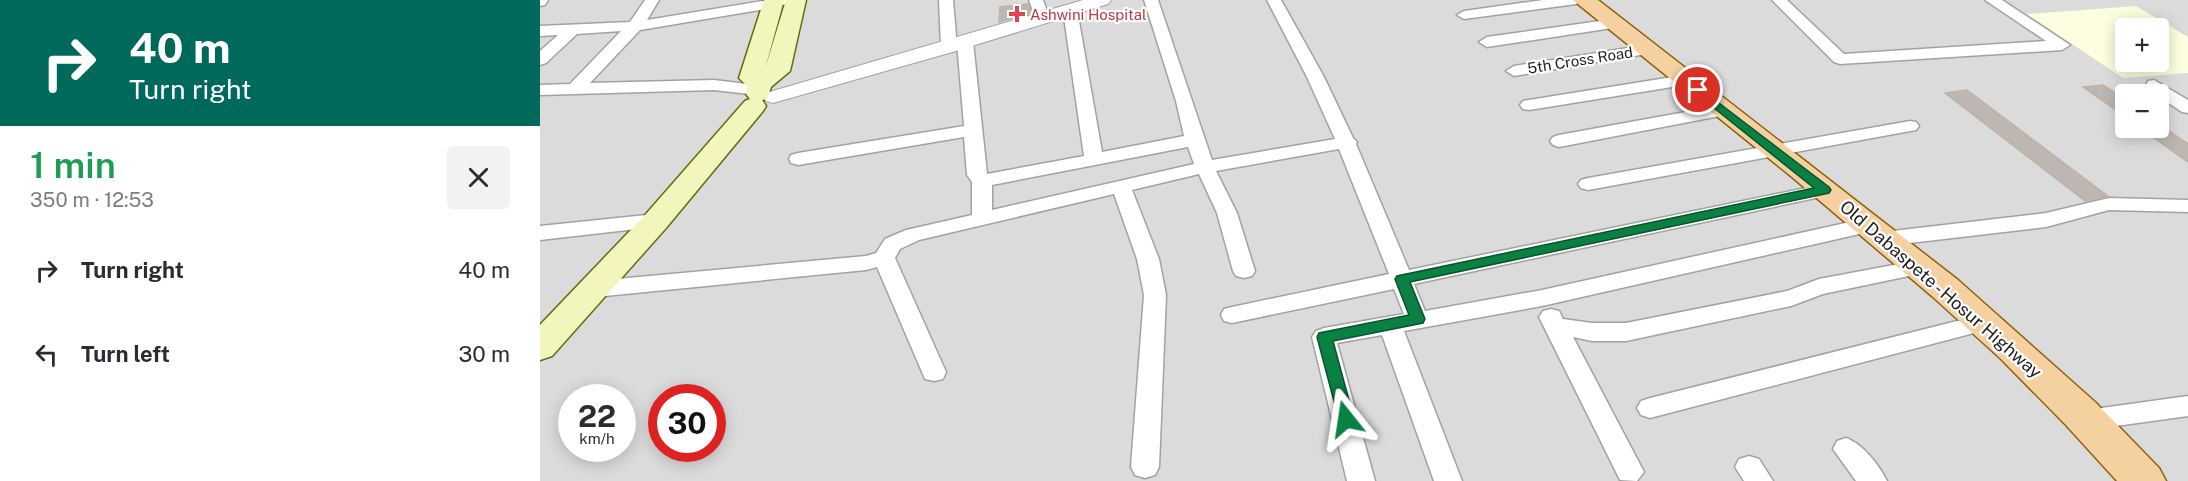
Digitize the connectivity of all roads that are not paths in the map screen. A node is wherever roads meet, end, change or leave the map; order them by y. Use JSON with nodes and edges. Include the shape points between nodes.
{"nodes":[{"id":1,"x":652,"y":0,"type":"edge"},
{"id":2,"x":796,"y":0,"type":"edge"},
{"id":3,"x":946,"y":0,"type":"edge"},
{"id":4,"x":1102,"y":0,"type":"edge"},
{"id":5,"x":1151,"y":0,"type":"edge"},
{"id":6,"x":1274,"y":0,"type":"edge"},
{"id":7,"x":1576,"y":0,"type":"edge"},
{"id":8,"x":1584,"y":0,"type":"edge"},
{"id":9,"x":1779,"y":0,"type":"edge"},
{"id":10,"x":1992,"y":0,"type":"edge"},
{"id":11,"x":777,"y":1,"type":"edge"},
{"id":12,"x":1039,"y":9,"type":"edge"},
{"id":13,"x":1070,"y":10,"type":"junction"},
{"id":14,"x":1464,"y":15,"type":"dead end"},
{"id":15,"x":1614,"y":24,"type":"junction"},
{"id":16,"x":635,"y":26,"type":"junction"},
{"id":17,"x":540,"y":31,"type":"edge"},
{"id":18,"x":571,"y":31,"type":"junction"},
{"id":19,"x":1487,"y":42,"type":"dead end"},
{"id":20,"x":957,"y":45,"type":"junction"},
{"id":21,"x":1647,"y":50,"type":"junction"},
{"id":22,"x":540,"y":60,"type":"edge"},
{"id":23,"x":1514,"y":70,"type":"dead end"},
{"id":24,"x":1685,"y":80,"type":"junction"},
{"id":25,"x":576,"y":88,"type":"junction"},
{"id":26,"x":540,"y":90,"type":"edge"},
{"id":27,"x":761,"y":94,"type":"junction"},
{"id":28,"x":2169,"y":95,"type":"edge"},
{"id":29,"x":1528,"y":105,"type":"dead end"},
{"id":30,"x":2188,"y":108,"type":"edge"},
{"id":31,"x":1724,"y":110,"type":"junction"},
{"id":32,"x":1910,"y":126,"type":"dead end"},
{"id":33,"x":973,"y":130,"type":"junction"},
{"id":34,"x":1194,"y":140,"type":"junction"},
{"id":35,"x":1559,"y":141,"type":"dead end"},
{"id":36,"x":1348,"y":142,"type":"junction"},
{"id":37,"x":1775,"y":150,"type":"junction"},
{"id":38,"x":1094,"y":158,"type":"junction"},
{"id":39,"x":798,"y":159,"type":"dead end"},
{"id":40,"x":1205,"y":167,"type":"junction"},
{"id":41,"x":982,"y":180,"type":"junction"},
{"id":42,"x":1588,"y":184,"type":"dead end"},
{"id":43,"x":1121,"y":186,"type":"junction"},
{"id":44,"x":1825,"y":190,"type":"junction"},
{"id":45,"x":2188,"y":206,"type":"edge"},
{"id":46,"x":982,"y":217,"type":"junction"},
{"id":47,"x":656,"y":221,"type":"junction"},
{"id":48,"x":1876,"y":232,"type":"junction"},
{"id":49,"x":540,"y":233,"type":"edge"},
{"id":50,"x":884,"y":258,"type":"junction"},
{"id":51,"x":1920,"y":267,"type":"junction"},
{"id":52,"x":1244,"y":272,"type":"dead end"},
{"id":53,"x":1402,"y":279,"type":"junction"},
{"id":54,"x":595,"y":289,"type":"junction"},
{"id":55,"x":1542,"y":298,"type":"junction"},
{"id":56,"x":1232,"y":315,"type":"dead end"},
{"id":57,"x":1418,"y":319,"type":"junction"},
{"id":58,"x":1985,"y":322,"type":"junction"},
{"id":59,"x":1390,"y":324,"type":"junction"},
{"id":60,"x":1556,"y":326,"type":"junction"},
{"id":61,"x":540,"y":347,"type":"edge"},
{"id":62,"x":934,"y":372,"type":"dead end"},
{"id":63,"x":2188,"y":406,"type":"edge"},
{"id":64,"x":1650,"y":408,"type":"dead end"},
{"id":65,"x":2087,"y":420,"type":"junction"},
{"id":66,"x":1846,"y":448,"type":"dead end"},
{"id":67,"x":1145,"y":467,"type":"dead end"},
{"id":68,"x":1630,"y":472,"type":"dead end"},
{"id":69,"x":2132,"y":479,"type":"edge"},
{"id":70,"x":1361,"y":481,"type":"edge"},
{"id":71,"x":1448,"y":481,"type":"edge"},
{"id":72,"x":1873,"y":481,"type":"edge"}],
"edges":[{"from":1,"to":16,"type":"street"},
{"from":2,"to":27,"type":"main road","via":[[778,71]]},
{"from":3,"to":20,"type":"street"},
{"from":4,"to":13,"type":"street"},
{"from":5,"to":34,"type":"street"},
{"from":6,"to":36,"type":"street","via":[[1305,52]]},
{"from":7,"to":14,"type":"street"},
{"from":8,"to":15,"type":"main road","name":"Old Dabaspete - Hosur Highway"},
{"from":9,"to":10,"type":"street","via":[[1840,59],[2062,45]]},
{"from":11,"to":16,"type":"street"},
{"from":11,"to":27,"type":"main road","via":[[751,78]]},
{"from":12,"to":13,"type":"street"},
{"from":12,"to":20,"type":"street"},
{"from":13,"to":38,"type":"street"},
{"from":15,"to":19,"type":"street"},
{"from":15,"to":21,"type":"main road","name":"Old Dabaspete - Hosur Highway"},
{"from":16,"to":18,"type":"street"},
{"from":16,"to":25,"type":"street"},
{"from":17,"to":18,"type":"street"},
{"from":18,"to":22,"type":"street"},
{"from":20,"to":27,"type":"street"},
{"from":20,"to":33,"type":"street"},
{"from":21,"to":23,"type":"street","name":"5th Cross Road"},
{"from":21,"to":24,"type":"main road","name":"Old Dabaspete - Hosur Highway"},
{"from":24,"to":29,"type":"street"},
{"from":24,"to":31,"type":"main road","name":"Old Dabaspete - Hosur Highway"},
{"from":25,"to":26,"type":"street"},
{"from":25,"to":27,"type":"street","via":[[714,85]]},
{"from":27,"to":47,"type":"main road"},
{"from":28,"to":30,"type":"street"},
{"from":31,"to":35,"type":"street"},
{"from":31,"to":37,"type":"main road","name":"Old Dabaspete - Hosur Highway"},
{"from":32,"to":37,"type":"street"},
{"from":33,"to":39,"type":"street"},
{"from":33,"to":41,"type":"street","via":[[977,176]]},
{"from":34,"to":38,"type":"street"},
{"from":34,"to":40,"type":"street"},
{"from":36,"to":40,"type":"street"},
{"from":36,"to":53,"type":"street"},
{"from":37,"to":42,"type":"street"},
{"from":37,"to":44,"type":"main road","name":"Old Dabaspete - Hosur Highway"},
{"from":38,"to":41,"type":"street"},
{"from":40,"to":43,"type":"street"},
{"from":40,"to":52,"type":"street","via":[[1227,213]]},
{"from":41,"to":46,"type":"street"},
{"from":43,"to":46,"type":"street"},
{"from":43,"to":67,"type":"street","via":[[1148,259],[1155,295]]},
{"from":44,"to":48,"type":"main road","name":"Old Dabaspete - Hosur Highway"},
{"from":44,"to":53,"type":"street"},
{"from":45,"to":48,"type":"street","via":[[2109,204],[2046,220]]},
{"from":46,"to":50,"type":"street","via":[[913,235],[892,244]]},
{"from":47,"to":49,"type":"street"},
{"from":47,"to":54,"type":"main road"},
{"from":48,"to":51,"type":"main road","name":"Old Dabaspete - Hosur Highway"},
{"from":48,"to":55,"type":"street"},
{"from":50,"to":54,"type":"street","via":[[866,263]]},
{"from":50,"to":62,"type":"street"},
{"from":51,"to":58,"type":"main road","name":"Old Dabaspete - Hosur Highway"},
{"from":51,"to":60,"type":"street","via":[[1626,332]]},
{"from":53,"to":56,"type":"street"},
{"from":53,"to":57,"type":"street"},
{"from":54,"to":61,"type":"main road"},
{"from":55,"to":57,"type":"street"},
{"from":55,"to":60,"type":"street"},
{"from":57,"to":59,"type":"street"},
{"from":58,"to":64,"type":"street"},
{"from":58,"to":65,"type":"main road","name":"Old Dabaspete - Hosur Highway"},
{"from":59,"to":70,"type":"street","via":[[1324,337]]},
{"from":59,"to":71,"type":"street"},
{"from":60,"to":68,"type":"street"},
{"from":63,"to":65,"type":"street"},
{"from":65,"to":69,"type":"main road","name":"Old Dabaspete - Hosur Highway"},
{"from":66,"to":72,"type":"street"}]}
